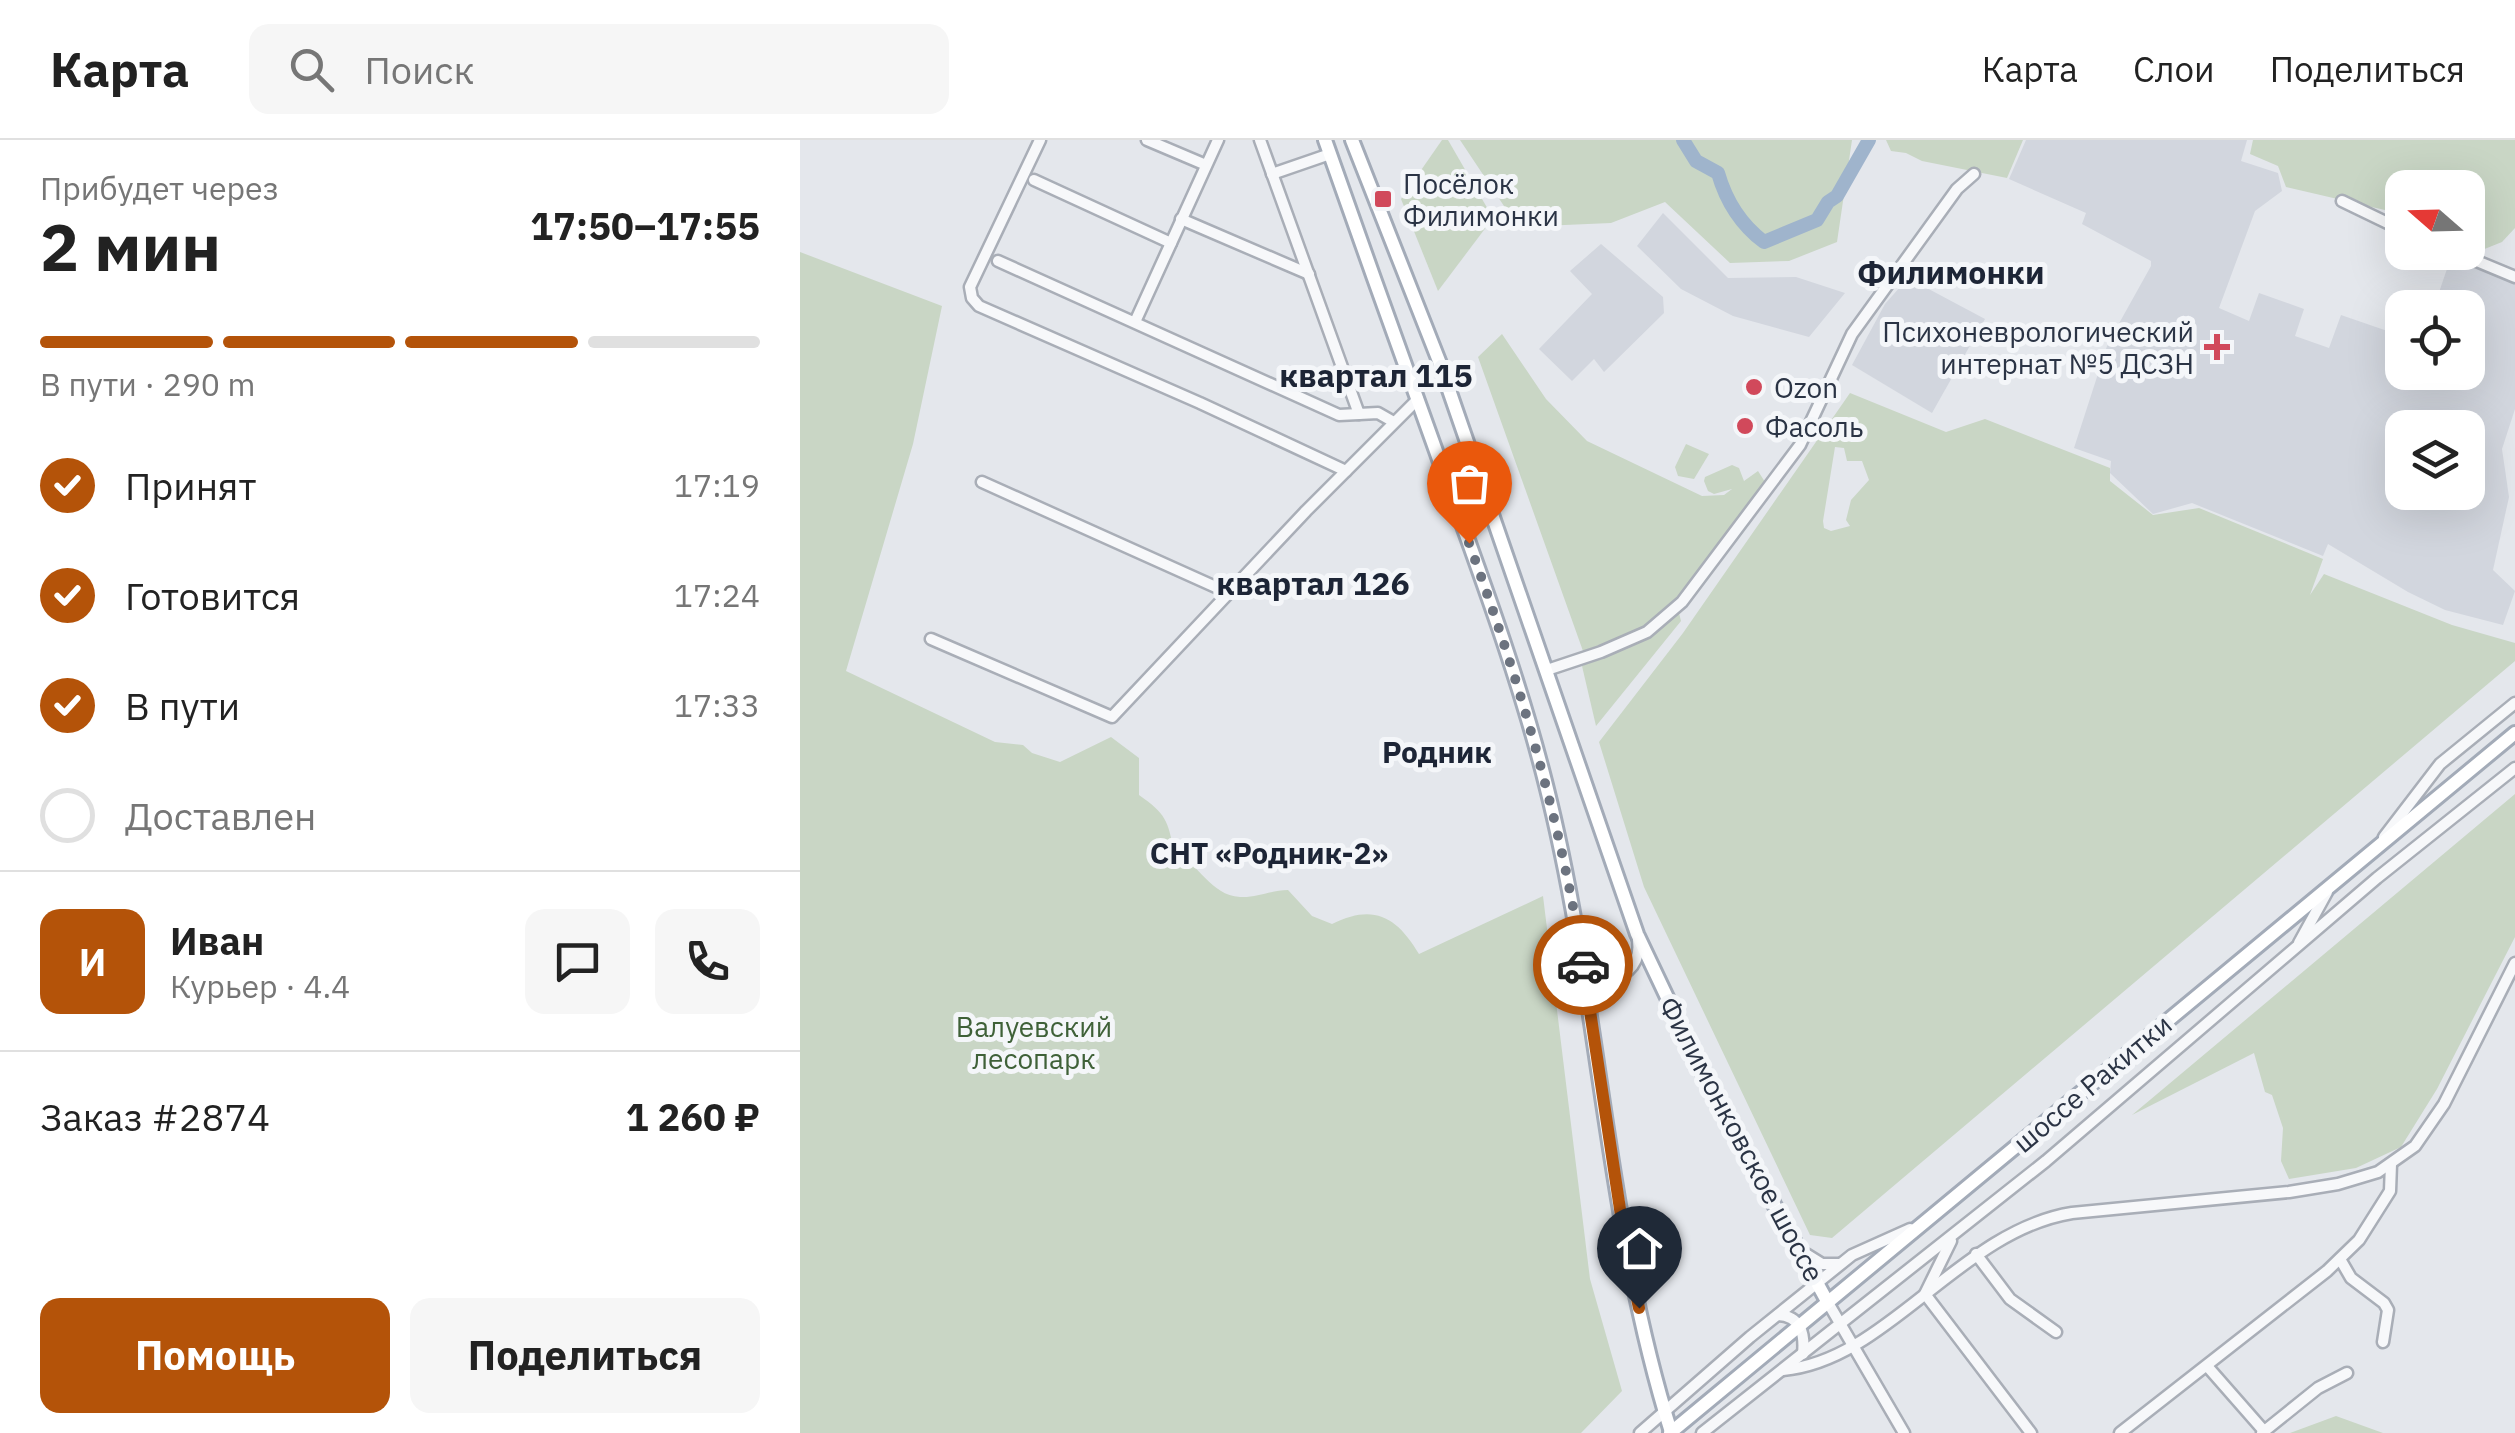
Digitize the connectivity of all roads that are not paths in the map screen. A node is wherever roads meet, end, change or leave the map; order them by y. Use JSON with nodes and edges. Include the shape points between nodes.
{"nodes":[{"id":1,"x":1040,"y":140,"type":"edge"},
{"id":2,"x":1148,"y":140,"type":"edge"},
{"id":3,"x":1218,"y":140,"type":"edge"},
{"id":4,"x":1260,"y":140,"type":"edge"},
{"id":5,"x":1352,"y":140,"type":"edge"},
{"id":6,"x":1328,"y":147,"type":"edge"},
{"id":7,"x":1206,"y":165,"type":"junction"},
{"id":8,"x":1272,"y":174,"type":"junction"},
{"id":9,"x":1974,"y":174,"type":"dead end"},
{"id":10,"x":1034,"y":180,"type":"dead end"},
{"id":11,"x":2342,"y":201,"type":"dead end"},
{"id":12,"x":1181,"y":220,"type":"junction"},
{"id":13,"x":2385,"y":222,"type":"edge"},
{"id":14,"x":1170,"y":243,"type":"junction"},
{"id":15,"x":998,"y":261,"type":"dead end"},
{"id":16,"x":2485,"y":264,"type":"edge"},
{"id":17,"x":1309,"y":274,"type":"junction"},
{"id":18,"x":2515,"y":277,"type":"edge"},
{"id":19,"x":1135,"y":322,"type":"junction"},
{"id":20,"x":1418,"y":399,"type":"junction"},
{"id":21,"x":1359,"y":414,"type":"junction"},
{"id":22,"x":1392,"y":421,"type":"junction"},
{"id":23,"x":1346,"y":471,"type":"junction"},
{"id":24,"x":982,"y":482,"type":"dead end"},
{"id":25,"x":1229,"y":593,"type":"junction"},
{"id":26,"x":930,"y":639,"type":"dead end"},
{"id":27,"x":1546,"y":670,"type":"junction"},
{"id":28,"x":2515,"y":703,"type":"edge"},
{"id":29,"x":2515,"y":733,"type":"edge"},
{"id":30,"x":2515,"y":768,"type":"edge"},
{"id":31,"x":2376,"y":848,"type":"junction"},
{"id":32,"x":2329,"y":887,"type":"junction"},
{"id":33,"x":1637,"y":934,"type":"junction"},
{"id":34,"x":1579,"y":940,"type":"junction"},
{"id":35,"x":2296,"y":948,"type":"junction"},
{"id":36,"x":2515,"y":963,"type":"edge"},
{"id":37,"x":2391,"y":1164,"type":"junction"},
{"id":38,"x":1920,"y":1225,"type":"junction"},
{"id":39,"x":1953,"y":1236,"type":"junction"},
{"id":40,"x":1798,"y":1250,"type":"junction"},
{"id":41,"x":1976,"y":1254,"type":"junction"},
{"id":42,"x":2340,"y":1258,"type":"junction"},
{"id":43,"x":1841,"y":1264,"type":"junction"},
{"id":44,"x":1817,"y":1282,"type":"junction"},
{"id":45,"x":1925,"y":1294,"type":"junction"},
{"id":46,"x":1827,"y":1301,"type":"junction"},
{"id":47,"x":1778,"y":1315,"type":"junction"},
{"id":48,"x":1840,"y":1322,"type":"junction"},
{"id":49,"x":1799,"y":1324,"type":"junction"},
{"id":50,"x":2056,"y":1332,"type":"dead end"},
{"id":51,"x":2383,"y":1342,"type":"dead end"},
{"id":52,"x":1853,"y":1346,"type":"junction"},
{"id":53,"x":1804,"y":1354,"type":"junction"},
{"id":54,"x":2207,"y":1366,"type":"junction"},
{"id":55,"x":1782,"y":1370,"type":"junction"},
{"id":56,"x":2346,"y":1373,"type":"dead end"},
{"id":57,"x":1665,"y":1411,"type":"junction"},
{"id":58,"x":2263,"y":1432,"type":"edge"},
{"id":59,"x":1640,"y":1433,"type":"edge"},
{"id":60,"x":1672,"y":1433,"type":"edge"},
{"id":61,"x":1702,"y":1433,"type":"edge"},
{"id":62,"x":1904,"y":1433,"type":"edge"},
{"id":63,"x":2030,"y":1433,"type":"edge"},
{"id":64,"x":2120,"y":1433,"type":"edge"}],
"edges":[{"from":1,"to":23,"type":"street","via":[[970,286],[972,298]]},
{"from":2,"to":7,"type":"street"},
{"from":3,"to":7,"type":"street"},
{"from":4,"to":8,"type":"street"},
{"from":5,"to":27,"type":"main road","name":"Филимонковское шоссе","via":[[1439,361]]},
{"from":6,"to":8,"type":"street"},
{"from":6,"to":20,"type":"main road"},
{"from":7,"to":12,"type":"street"},
{"from":8,"to":17,"type":"street"},
{"from":9,"to":27,"type":"street","via":[[1956,188],[1852,334],[1800,446],[1682,602],[1648,632]]},
{"from":10,"to":14,"type":"street"},
{"from":11,"to":13,"type":"street"},
{"from":12,"to":14,"type":"street"},
{"from":12,"to":17,"type":"street"},
{"from":14,"to":19,"type":"street"},
{"from":15,"to":19,"type":"street"},
{"from":16,"to":18,"type":"street"},
{"from":17,"to":21,"type":"street"},
{"from":19,"to":21,"type":"street","via":[[1339,415]]},
{"from":20,"to":22,"type":"street"},
{"from":20,"to":34,"type":"main road","via":[[1498,623],[1546,784]]},
{"from":21,"to":22,"type":"street"},
{"from":22,"to":23,"type":"street"},
{"from":23,"to":25,"type":"street"},
{"from":24,"to":25,"type":"street"},
{"from":25,"to":26,"type":"street","via":[[1112,716]]},
{"from":27,"to":33,"type":"main road","name":"Филимонковское шоссе"},
{"from":28,"to":31,"type":"street","via":[[2440,764]]},
{"from":29,"to":31,"type":"main road","name":"шоссе Ракитки"},
{"from":30,"to":35,"type":"street"},
{"from":31,"to":32,"type":"main road","name":"шоссе Ракитки"},
{"from":32,"to":35,"type":"street"},
{"from":32,"to":38,"type":"main road","name":"шоссе Ракитки"},
{"from":33,"to":34,"type":"street","via":[[1638,960],[1610,980],[1592,969]]},
{"from":33,"to":40,"type":"main road","name":"Филимонковское шоссе"},
{"from":34,"to":57,"type":"main road","via":[[1625,1242]]},
{"from":35,"to":39,"type":"street"},
{"from":36,"to":37,"type":"street","via":[[2444,1104],[2415,1146]]},
{"from":37,"to":41,"type":"street","via":[[2364,1177],[2289,1192],[2055,1216]]},
{"from":37,"to":42,"type":"street","via":[[2390,1191],[2379,1212]]},
{"from":38,"to":43,"type":"street"},
{"from":38,"to":46,"type":"main road","name":"шоссе Ракитки"},
{"from":39,"to":45,"type":"street"},
{"from":39,"to":48,"type":"street"},
{"from":40,"to":43,"type":"street","via":[[1822,1264]]},
{"from":40,"to":44,"type":"main road","name":"Филимонковское шоссе"},
{"from":41,"to":45,"type":"street"},
{"from":41,"to":50,"type":"street","via":[[2010,1299]]},
{"from":42,"to":51,"type":"street","via":[[2351,1278],[2384,1302]]},
{"from":42,"to":54,"type":"street"},
{"from":43,"to":44,"type":"street"},
{"from":44,"to":46,"type":"main road","name":"Филимонковское шоссе"},
{"from":44,"to":47,"type":"street"},
{"from":45,"to":52,"type":"street"},
{"from":45,"to":63,"type":"street"},
{"from":46,"to":48,"type":"street","name":"Филимонковское шоссе"},
{"from":46,"to":49,"type":"main road","name":"шоссе Ракитки"},
{"from":47,"to":49,"type":"street"},
{"from":47,"to":57,"type":"street"},
{"from":48,"to":52,"type":"street","name":"Филимонковское шоссе"},
{"from":48,"to":53,"type":"street"},
{"from":49,"to":53,"type":"street"},
{"from":49,"to":60,"type":"main road","name":"шоссе Ракитки"},
{"from":52,"to":55,"type":"street","via":[[1803,1370]]},
{"from":52,"to":62,"type":"street","name":"Филимонковское шоссе"},
{"from":53,"to":55,"type":"street"},
{"from":54,"to":58,"type":"street"},
{"from":54,"to":64,"type":"street"},
{"from":55,"to":61,"type":"street"},
{"from":56,"to":58,"type":"street"},
{"from":57,"to":59,"type":"street"},
{"from":57,"to":60,"type":"main road"}]}
